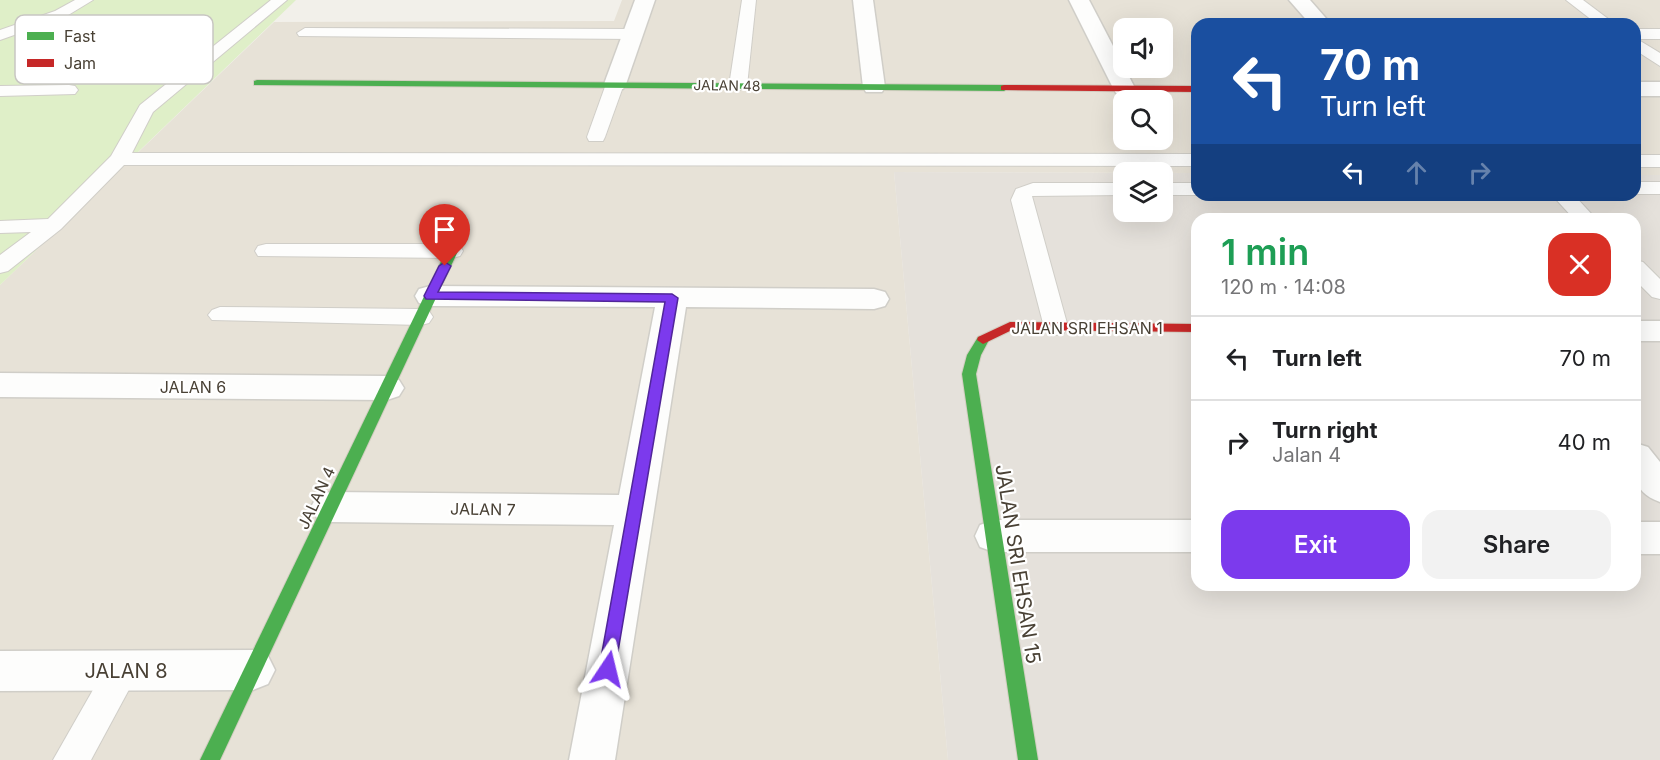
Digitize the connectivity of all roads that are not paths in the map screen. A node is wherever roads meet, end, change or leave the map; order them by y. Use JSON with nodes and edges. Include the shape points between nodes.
{"nodes":[{"id":1,"x":86,"y":0,"type":"edge"},
{"id":2,"x":280,"y":0,"type":"edge"},
{"id":3,"x":645,"y":0,"type":"edge"},
{"id":4,"x":749,"y":0,"type":"edge"},
{"id":5,"x":863,"y":0,"type":"edge"},
{"id":6,"x":1079,"y":0,"type":"edge"},
{"id":7,"x":1299,"y":0,"type":"edge"},
{"id":8,"x":1573,"y":0,"type":"edge"},
{"id":9,"x":57,"y":15,"type":"edge"},
{"id":10,"x":1316,"y":18,"type":"edge"},
{"id":11,"x":1598,"y":18,"type":"edge"},
{"id":12,"x":15,"y":30,"type":"edge"},
{"id":13,"x":305,"y":33,"type":"dead end"},
{"id":14,"x":633,"y":34,"type":"junction"},
{"id":15,"x":1641,"y":34,"type":"edge"},
{"id":16,"x":1660,"y":34,"type":"edge"},
{"id":17,"x":0,"y":35,"type":"edge"},
{"id":18,"x":1641,"y":48,"type":"edge"},
{"id":19,"x":213,"y":54,"type":"edge"},
{"id":20,"x":1660,"y":61,"type":"edge"},
{"id":21,"x":257,"y":83,"type":"dead end"},
{"id":22,"x":177,"y":84,"type":"edge"},
{"id":23,"x":615,"y":84,"type":"junction"},
{"id":24,"x":738,"y":86,"type":"junction"},
{"id":25,"x":874,"y":87,"type":"junction"},
{"id":26,"x":1124,"y":88,"type":"junction"},
{"id":27,"x":1191,"y":89,"type":"edge"},
{"id":28,"x":1641,"y":89,"type":"edge"},
{"id":29,"x":1660,"y":89,"type":"edge"},
{"id":30,"x":69,"y":90,"type":"dead end"},
{"id":31,"x":0,"y":91,"type":"edge"},
{"id":32,"x":597,"y":137,"type":"dead end"},
{"id":33,"x":119,"y":159,"type":"junction"},
{"id":34,"x":1191,"y":160,"type":"edge"},
{"id":35,"x":1641,"y":161,"type":"edge"},
{"id":36,"x":1660,"y":161,"type":"edge"},
{"id":37,"x":1641,"y":188,"type":"edge"},
{"id":38,"x":1660,"y":188,"type":"edge"},
{"id":39,"x":1113,"y":189,"type":"edge"},
{"id":40,"x":1173,"y":189,"type":"edge"},
{"id":41,"x":1191,"y":189,"type":"edge"},
{"id":42,"x":1568,"y":201,"type":"edge"},
{"id":43,"x":1580,"y":213,"type":"edge"},
{"id":44,"x":54,"y":225,"type":"junction"},
{"id":45,"x":0,"y":226,"type":"edge"},
{"id":46,"x":266,"y":251,"type":"dead end"},
{"id":47,"x":452,"y":251,"type":"joint"},
{"id":48,"x":0,"y":266,"type":"edge"},
{"id":49,"x":1641,"y":273,"type":"edge"},
{"id":50,"x":1660,"y":292,"type":"edge"},
{"id":51,"x":672,"y":298,"type":"junction"},
{"id":52,"x":874,"y":299,"type":"dead end"},
{"id":53,"x":425,"y":307,"type":"junction"},
{"id":54,"x":220,"y":315,"type":"dead end"},
{"id":55,"x":1056,"y":327,"type":"junction"},
{"id":56,"x":1191,"y":328,"type":"edge"},
{"id":57,"x":1641,"y":331,"type":"edge"},
{"id":58,"x":1660,"y":331,"type":"edge"},
{"id":59,"x":969,"y":374,"type":"joint"},
{"id":60,"x":0,"y":385,"type":"edge"},
{"id":61,"x":387,"y":388,"type":"junction"},
{"id":62,"x":1641,"y":464,"type":"edge"},
{"id":63,"x":1660,"y":487,"type":"edge"},
{"id":64,"x":330,"y":507,"type":"junction"},
{"id":65,"x":637,"y":510,"type":"junction"},
{"id":66,"x":994,"y":536,"type":"junction"},
{"id":67,"x":1191,"y":536,"type":"edge"},
{"id":68,"x":1641,"y":538,"type":"edge"},
{"id":69,"x":1660,"y":538,"type":"edge"},
{"id":70,"x":253,"y":670,"type":"junction"},
{"id":71,"x":0,"y":671,"type":"edge"},
{"id":72,"x":122,"y":671,"type":"junction"},
{"id":73,"x":71,"y":760,"type":"edge"},
{"id":74,"x":210,"y":760,"type":"edge"},
{"id":75,"x":592,"y":760,"type":"edge"},
{"id":76,"x":1028,"y":760,"type":"edge"}],
"edges":[{"from":1,"to":9,"type":"lane"},
{"from":2,"to":19,"type":"lane"},
{"from":3,"to":14,"type":"street"},
{"from":4,"to":24,"type":"lane"},
{"from":5,"to":25,"type":"street"},
{"from":6,"to":26,"type":"street"},
{"from":7,"to":10,"type":"street"},
{"from":8,"to":11,"type":"lane"},
{"from":12,"to":17,"type":"lane"},
{"from":13,"to":14,"type":"lane"},
{"from":14,"to":23,"type":"street"},
{"from":15,"to":16,"type":"lane"},
{"from":18,"to":20,"type":"lane"},
{"from":21,"to":23,"type":"street","name":"JALAN 48"},
{"from":22,"to":33,"type":"lane","via":[[146,109]]},
{"from":23,"to":24,"type":"street","name":"JALAN 48"},
{"from":23,"to":32,"type":"lane"},
{"from":24,"to":25,"type":"street","name":"JALAN 48"},
{"from":25,"to":26,"type":"street","name":"JALAN 48"},
{"from":26,"to":27,"type":"street","name":"JALAN 48"},
{"from":28,"to":29,"type":"street"},
{"from":30,"to":31,"type":"lane"},
{"from":33,"to":34,"type":"lane"},
{"from":33,"to":44,"type":"lane"},
{"from":35,"to":36,"type":"lane"},
{"from":37,"to":38,"type":"lane"},
{"from":39,"to":55,"type":"lane","via":[[1033,189],[1023,193],[1021,200]]},
{"from":40,"to":41,"type":"lane"},
{"from":42,"to":43,"type":"lane"},
{"from":44,"to":45,"type":"lane"},
{"from":44,"to":48,"type":"lane"},
{"from":46,"to":47,"type":"lane"},
{"from":47,"to":53,"type":"street","name":"JALAN 4"},
{"from":49,"to":50,"type":"lane"},
{"from":51,"to":52,"type":"street"},
{"from":51,"to":53,"type":"street"},
{"from":51,"to":65,"type":"street"},
{"from":53,"to":54,"type":"lane"},
{"from":53,"to":61,"type":"street","name":"JALAN 4"},
{"from":55,"to":56,"type":"street","name":"JALAN SRI EHSAN 1"},
{"from":55,"to":59,"type":"street","name":"JALAN SRI EHSAN 1","via":[[1010,326],[986,336],[972,352]]},
{"from":57,"to":58,"type":"street"},
{"from":59,"to":66,"type":"street","name":"JALAN SRI EHSAN 15"},
{"from":60,"to":61,"type":"street","name":"JALAN 6"},
{"from":61,"to":64,"type":"street","name":"JALAN 4"},
{"from":62,"to":63,"type":"street"},
{"from":64,"to":65,"type":"street","name":"JALAN 7"},
{"from":64,"to":70,"type":"street","name":"JALAN 4"},
{"from":65,"to":75,"type":"street"},
{"from":66,"to":67,"type":"street"},
{"from":66,"to":76,"type":"street","name":"JALAN SRI EHSAN 15"},
{"from":68,"to":69,"type":"street"},
{"from":70,"to":72,"type":"street","name":"JALAN 8"},
{"from":70,"to":74,"type":"street","name":"JALAN 4"},
{"from":71,"to":72,"type":"street","name":"JALAN 8"},
{"from":72,"to":73,"type":"lane"}]}
